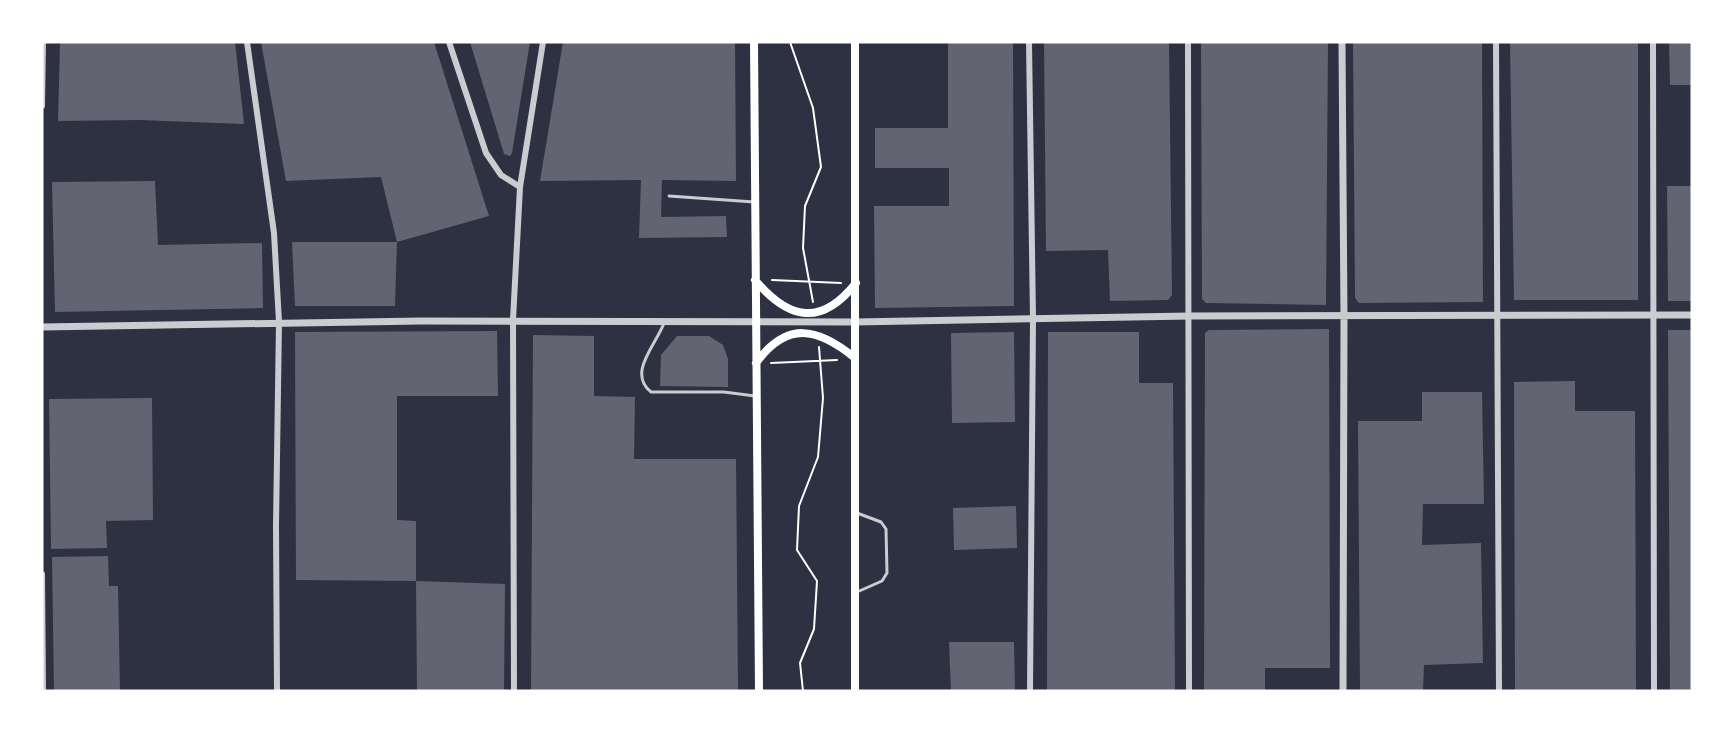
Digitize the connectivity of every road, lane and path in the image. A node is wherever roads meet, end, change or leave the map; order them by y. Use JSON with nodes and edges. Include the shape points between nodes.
{"nodes":[{"id":1,"x":43,"y":42,"type":"edge"},
{"id":2,"x":247,"y":42,"type":"edge"},
{"id":3,"x":449,"y":42,"type":"edge"},
{"id":4,"x":543,"y":42,"type":"edge"},
{"id":5,"x":754,"y":42,"type":"edge"},
{"id":6,"x":790,"y":42,"type":"edge"},
{"id":7,"x":855,"y":42,"type":"edge"},
{"id":8,"x":1029,"y":42,"type":"edge"},
{"id":9,"x":1188,"y":42,"type":"edge"},
{"id":10,"x":1342,"y":42,"type":"edge"},
{"id":11,"x":1496,"y":42,"type":"edge"},
{"id":12,"x":1653,"y":42,"type":"edge"},
{"id":13,"x":42,"y":106,"type":"edge"},
{"id":14,"x":520,"y":187,"type":"junction"},
{"id":15,"x":669,"y":196,"type":"dead end"},
{"id":16,"x":754,"y":202,"type":"junction"},
{"id":17,"x":755,"y":280,"type":"junction"},
{"id":18,"x":810,"y":282,"type":"junction"},
{"id":19,"x":856,"y":283,"type":"junction"},
{"id":20,"x":814,"y":314,"type":"junction"},
{"id":21,"x":1652,"y":315,"type":"junction"},
{"id":22,"x":1692,"y":315,"type":"edge"},
{"id":23,"x":1190,"y":316,"type":"junction"},
{"id":24,"x":1497,"y":317,"type":"junction"},
{"id":25,"x":1344,"y":318,"type":"junction"},
{"id":26,"x":1034,"y":319,"type":"junction"},
{"id":27,"x":513,"y":320,"type":"junction"},
{"id":28,"x":665,"y":321,"type":"junction"},
{"id":29,"x":755,"y":321,"type":"junction"},
{"id":30,"x":279,"y":322,"type":"junction"},
{"id":31,"x":855,"y":322,"type":"junction"},
{"id":32,"x":42,"y":327,"type":"edge"},
{"id":33,"x":817,"y":333,"type":"junction"},
{"id":34,"x":855,"y":359,"type":"junction"},
{"id":35,"x":820,"y":360,"type":"junction"},
{"id":36,"x":756,"y":364,"type":"junction"},
{"id":37,"x":756,"y":396,"type":"junction"},
{"id":38,"x":855,"y":512,"type":"junction"},
{"id":39,"x":42,"y":574,"type":"edge"},
{"id":40,"x":855,"y":593,"type":"junction"},
{"id":41,"x":43,"y":691,"type":"edge"},
{"id":42,"x":277,"y":691,"type":"edge"},
{"id":43,"x":514,"y":691,"type":"edge"},
{"id":44,"x":759,"y":691,"type":"edge"},
{"id":45,"x":803,"y":691,"type":"edge"},
{"id":46,"x":855,"y":691,"type":"edge"},
{"id":47,"x":1030,"y":691,"type":"edge"},
{"id":48,"x":1188,"y":691,"type":"edge"},
{"id":49,"x":1343,"y":691,"type":"edge"},
{"id":50,"x":1499,"y":691,"type":"edge"},
{"id":51,"x":1654,"y":691,"type":"edge"}],
"edges":[{"from":1,"to":13,"type":"street"},
{"from":2,"to":30,"type":"street","via":[[274,233]]},
{"from":3,"to":14,"type":"street","via":[[486,153],[501,175]]},
{"from":4,"to":14,"type":"street"},
{"from":5,"to":16,"type":"main road"},
{"from":6,"to":18,"type":"path","via":[[813,108],[821,167],[805,206],[803,248]]},
{"from":7,"to":19,"type":"main road"},
{"from":8,"to":26,"type":"street"},
{"from":9,"to":23,"type":"street"},
{"from":10,"to":25,"type":"street"},
{"from":11,"to":24,"type":"street"},
{"from":12,"to":21,"type":"street"},
{"from":14,"to":27,"type":"street"},
{"from":15,"to":16,"type":"lane"},
{"from":16,"to":17,"type":"main road"},
{"from":17,"to":18,"type":"path"},
{"from":17,"to":20,"type":"main road","via":[[769,297],[787,308]]},
{"from":17,"to":29,"type":"main road"},
{"from":18,"to":19,"type":"path"},
{"from":18,"to":20,"type":"path"},
{"from":19,"to":20,"type":"main road","via":[[827,310]]},
{"from":19,"to":31,"type":"main road"},
{"from":21,"to":22,"type":"street"},
{"from":21,"to":24,"type":"street"},
{"from":21,"to":51,"type":"street"},
{"from":23,"to":25,"type":"street"},
{"from":23,"to":26,"type":"street"},
{"from":23,"to":48,"type":"street"},
{"from":24,"to":25,"type":"street"},
{"from":24,"to":50,"type":"street"},
{"from":25,"to":49,"type":"street"},
{"from":26,"to":31,"type":"street"},
{"from":26,"to":47,"type":"street"},
{"from":27,"to":28,"type":"street"},
{"from":27,"to":30,"type":"street"},
{"from":27,"to":43,"type":"street"},
{"from":28,"to":29,"type":"street"},
{"from":28,"to":37,"type":"lane","via":[[641,366],[641,380],[651,392]]},
{"from":29,"to":31,"type":"street"},
{"from":29,"to":36,"type":"main road"},
{"from":30,"to":32,"type":"street"},
{"from":30,"to":42,"type":"street"},
{"from":31,"to":34,"type":"main road"},
{"from":33,"to":34,"type":"main road"},
{"from":33,"to":35,"type":"path"},
{"from":33,"to":36,"type":"main road","via":[[781,338],[769,346]]},
{"from":34,"to":35,"type":"path"},
{"from":34,"to":38,"type":"main road"},
{"from":35,"to":36,"type":"path"},
{"from":35,"to":45,"type":"path","via":[[823,398],[818,457],[799,507],[796,550],[816,581],[814,629],[800,663]]},
{"from":36,"to":37,"type":"main road"},
{"from":37,"to":44,"type":"main road"},
{"from":38,"to":40,"type":"main road"},
{"from":38,"to":40,"type":"lane","via":[[881,522],[886,529],[887,573],[882,581]]},
{"from":39,"to":41,"type":"street"},
{"from":40,"to":46,"type":"main road"}]}
